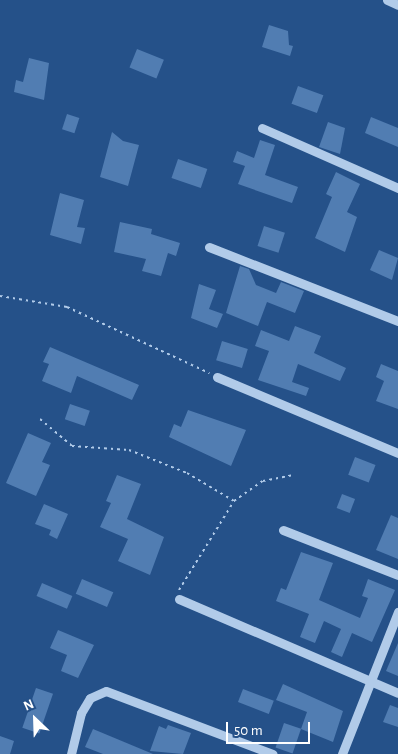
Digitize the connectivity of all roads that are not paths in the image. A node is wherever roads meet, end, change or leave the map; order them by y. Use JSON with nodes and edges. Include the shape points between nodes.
{"nodes":[{"id":1,"x":387,"y":0,"type":"edge"},
{"id":2,"x":398,"y":5,"type":"edge"},
{"id":3,"x":262,"y":128,"type":"dead end"},
{"id":4,"x":398,"y":188,"type":"edge"},
{"id":5,"x":209,"y":247,"type":"dead end"},
{"id":6,"x":398,"y":321,"type":"edge"},
{"id":7,"x":217,"y":377,"type":"road end"},
{"id":8,"x":398,"y":453,"type":"edge"},
{"id":9,"x":283,"y":530,"type":"dead end"},
{"id":10,"x":398,"y":575,"type":"edge"},
{"id":11,"x":179,"y":599,"type":"road end"},
{"id":12,"x":398,"y":612,"type":"edge"},
{"id":13,"x":370,"y":681,"type":"junction"},
{"id":14,"x":398,"y":693,"type":"edge"},
{"id":15,"x":71,"y":754,"type":"edge"},
{"id":16,"x":273,"y":754,"type":"edge"},
{"id":17,"x":342,"y":754,"type":"edge"}],
"edges":[{"from":1,"to":2,"type":"street"},
{"from":3,"to":4,"type":"street"},
{"from":5,"to":6,"type":"street"},
{"from":7,"to":8,"type":"street"},
{"from":9,"to":10,"type":"street"},
{"from":11,"to":13,"type":"street"},
{"from":12,"to":13,"type":"street"},
{"from":13,"to":14,"type":"street"},
{"from":13,"to":17,"type":"street"},
{"from":15,"to":16,"type":"street","via":[[81,713],[90,698],[106,691]]}]}
